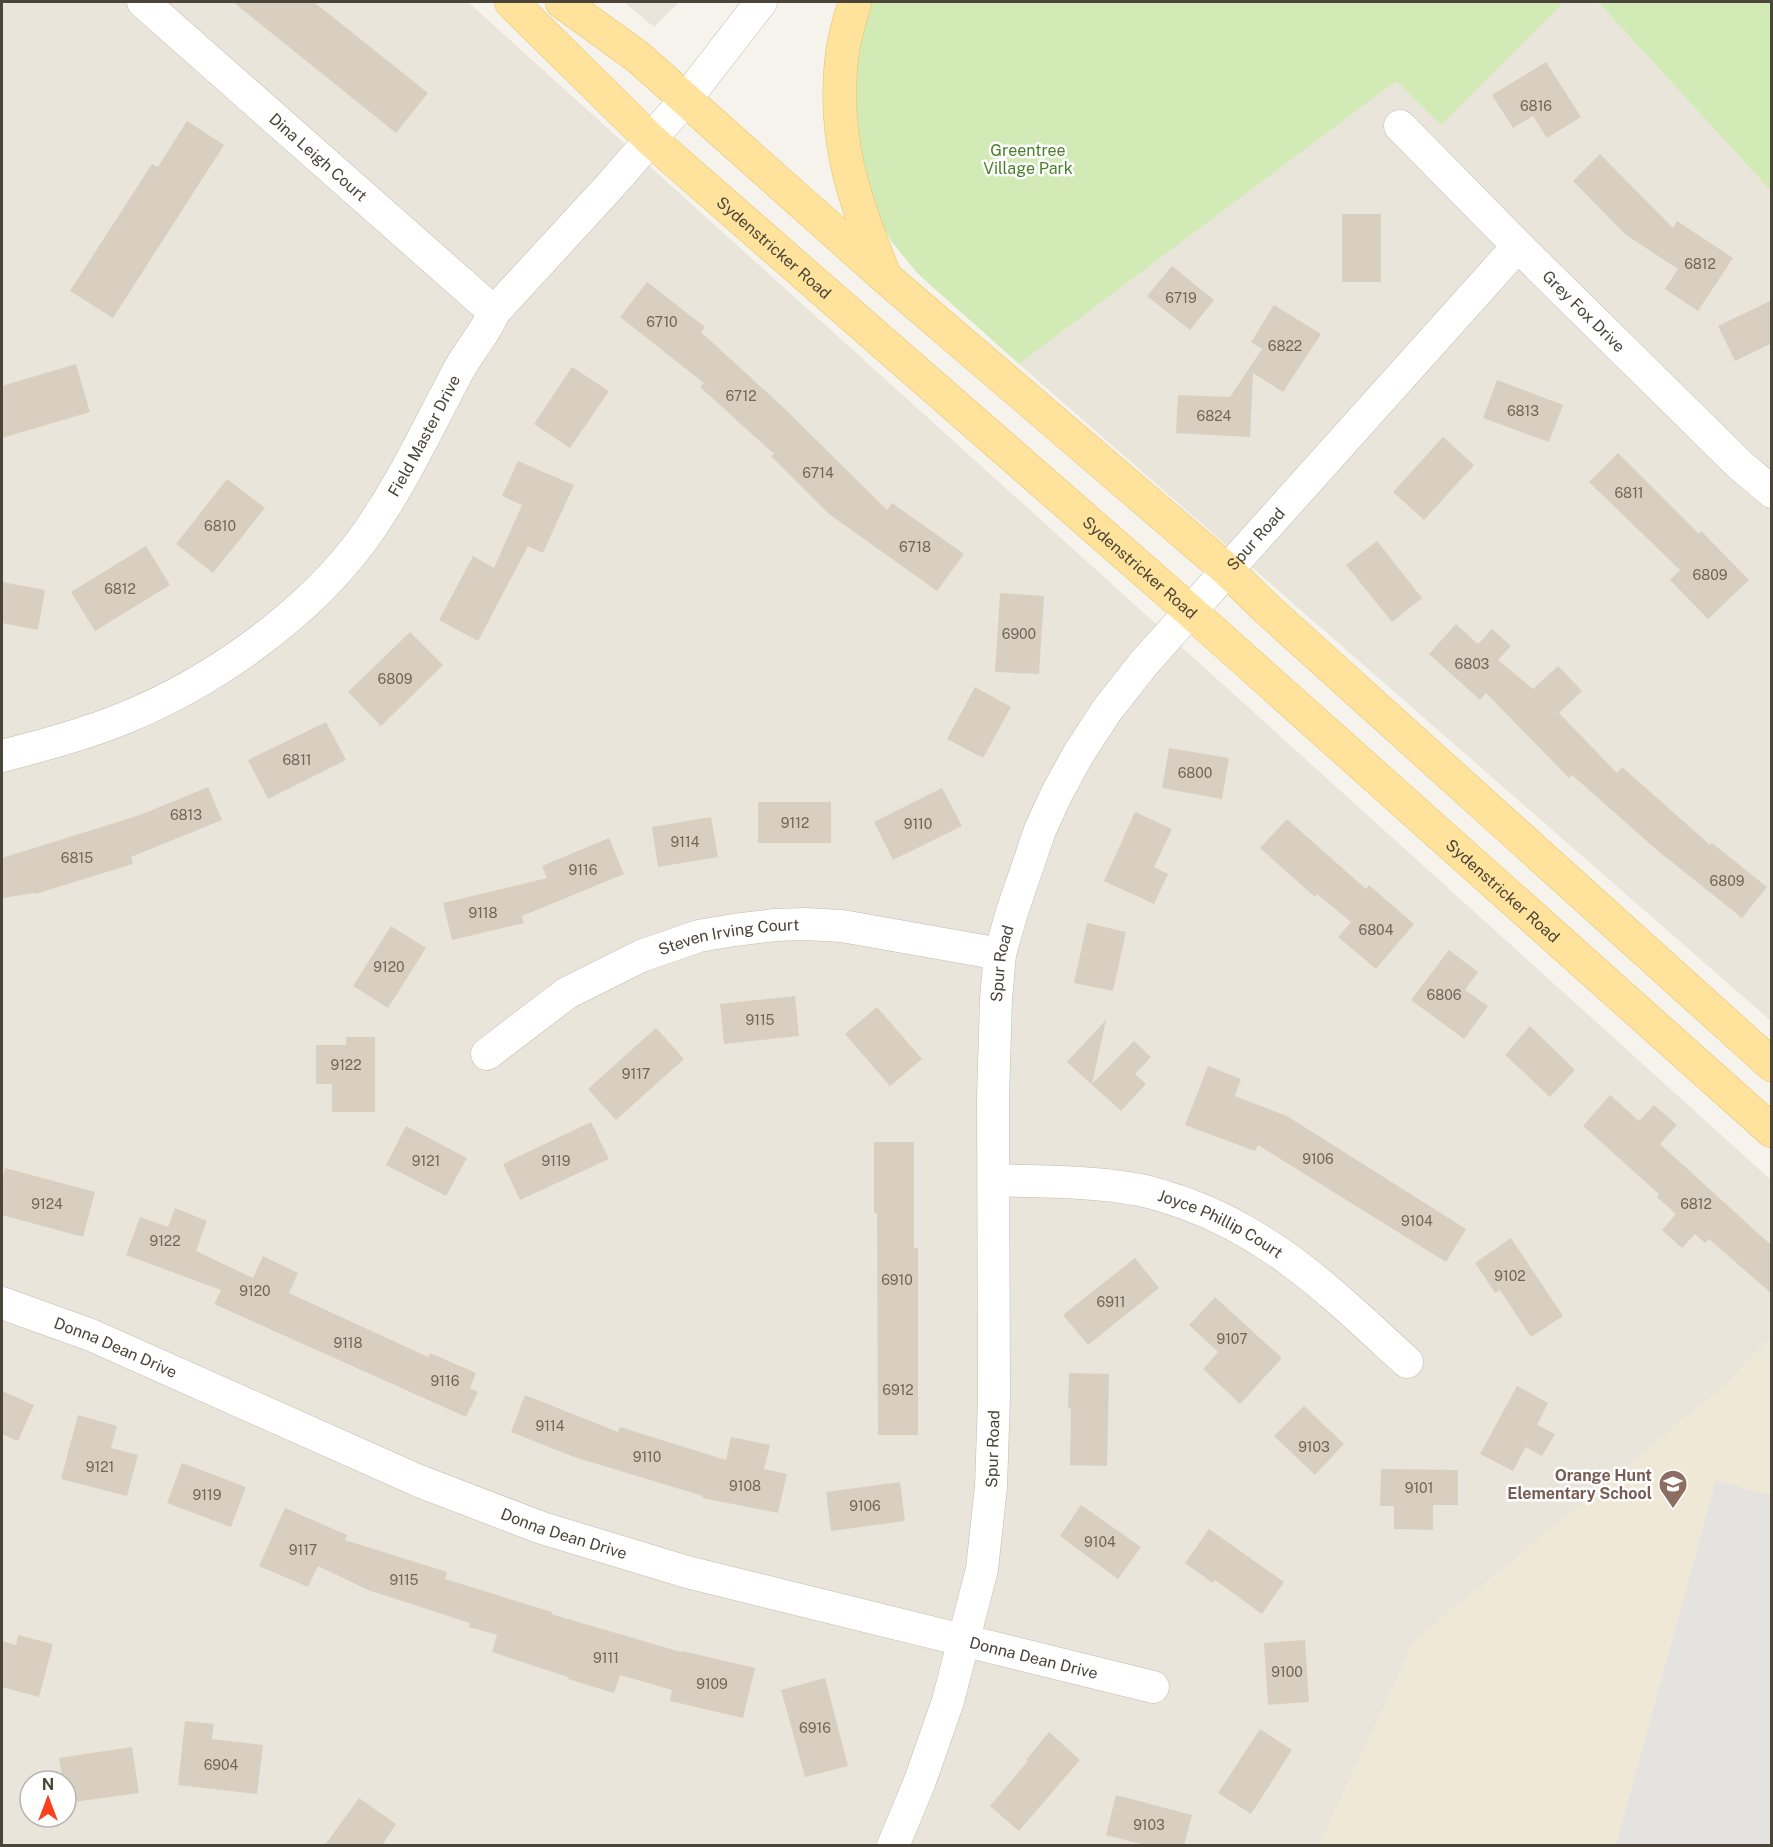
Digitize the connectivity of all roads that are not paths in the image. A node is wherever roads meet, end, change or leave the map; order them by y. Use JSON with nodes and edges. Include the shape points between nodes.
{"nodes":[{"id":1,"x":143,"y":2,"type":"edge"},
{"id":2,"x":511,"y":2,"type":"edge"},
{"id":3,"x":562,"y":2,"type":"edge"},
{"id":4,"x":761,"y":2,"type":"edge"},
{"id":5,"x":855,"y":2,"type":"edge"},
{"id":6,"x":686,"y":99,"type":"junction"},
{"id":7,"x":1400,"y":126,"type":"dead end"},
{"id":8,"x":650,"y":139,"type":"junction"},
{"id":9,"x":1518,"y":246,"type":"junction"},
{"id":10,"x":885,"y":277,"type":"junction"},
{"id":11,"x":494,"y":312,"type":"junction"},
{"id":12,"x":1772,"y":492,"type":"edge"},
{"id":13,"x":1227,"y":570,"type":"junction"},
{"id":14,"x":1191,"y":611,"type":"junction"},
{"id":15,"x":2,"y":756,"type":"edge"},
{"id":16,"x":1000,"y":954,"type":"junction"},
{"id":17,"x":487,"y":1054,"type":"dead end"},
{"id":18,"x":1772,"y":1065,"type":"edge"},
{"id":19,"x":1772,"y":1131,"type":"edge"},
{"id":20,"x":994,"y":1180,"type":"junction"},
{"id":21,"x":2,"y":1303,"type":"edge"},
{"id":22,"x":1407,"y":1362,"type":"dead end"},
{"id":23,"x":964,"y":1640,"type":"junction"},
{"id":24,"x":1153,"y":1687,"type":"dead end"},
{"id":25,"x":893,"y":1845,"type":"edge"}],
"edges":[{"from":1,"to":11,"type":"street","name":"Dina Leigh Court"},
{"from":2,"to":8,"type":"main road","name":"Sydenstricker Road"},
{"from":3,"to":6,"type":"main road","via":[[638,57]]},
{"from":4,"to":6,"type":"street","name":"Field Master Drive"},
{"from":5,"to":10,"type":"main road","via":[[842,54],[839,108],[845,161]]},
{"from":6,"to":8,"type":"street","name":"Field Master Drive"},
{"from":6,"to":10,"type":"main road"},
{"from":7,"to":9,"type":"street","name":"Grey Fox Drive"},
{"from":8,"to":11,"type":"street","name":"Field Master Drive"},
{"from":8,"to":14,"type":"main road","name":"Sydenstricker Road"},
{"from":9,"to":12,"type":"street","name":"Grey Fox Drive"},
{"from":9,"to":13,"type":"street","name":"Spur Road"},
{"from":10,"to":13,"type":"main road"},
{"from":11,"to":15,"type":"street","name":"Field Master Drive","via":[[404,476],[363,539],[308,600],[244,653],[169,698],[83,734]]},
{"from":13,"to":14,"type":"street","name":"Spur Road"},
{"from":13,"to":18,"type":"main road"},
{"from":14,"to":16,"type":"street","name":"Spur Road","via":[[1107,710],[1079,753],[1040,830]]},
{"from":14,"to":19,"type":"main road","name":"Sydenstricker Road"},
{"from":16,"to":17,"type":"street","name":"Steven Irving Court","via":[[842,926],[775,925],[710,934],[641,956],[567,993]]},
{"from":16,"to":20,"type":"street","name":"Spur Road","via":[[993,1098]]},
{"from":20,"to":22,"type":"street","name":"Joyce Phillip Court","via":[[1091,1183],[1141,1190],[1208,1212],[1296,1263]]},
{"from":20,"to":23,"type":"street","name":"Spur Road","via":[[991,1487],[982,1569]]},
{"from":21,"to":23,"type":"street","name":"Donna Dean Drive","via":[[90,1335],[418,1481],[542,1528],[687,1572]]},
{"from":23,"to":24,"type":"street","name":"Donna Dean Drive"},
{"from":23,"to":25,"type":"street","name":"Spur Road","via":[[948,1701]]}]}
